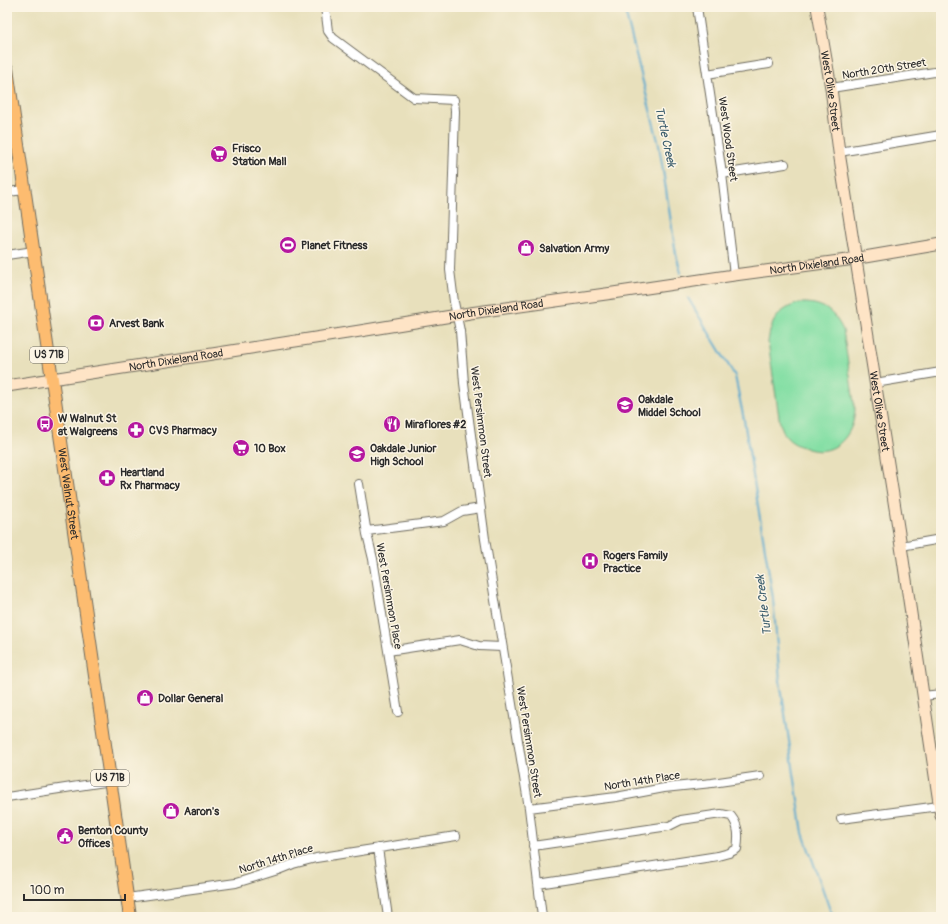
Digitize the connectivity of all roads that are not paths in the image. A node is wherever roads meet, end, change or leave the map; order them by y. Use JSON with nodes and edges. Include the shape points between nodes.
{"nodes":[{"id":1,"x":325,"y":7,"type":"edge"},
{"id":2,"x":696,"y":7,"type":"edge"},
{"id":3,"x":819,"y":7,"type":"edge"},
{"id":4,"x":769,"y":64,"type":"dead end"},
{"id":5,"x":7,"y":70,"type":"edge"},
{"id":6,"x":941,"y":71,"type":"edge"},
{"id":7,"x":707,"y":74,"type":"junction"},
{"id":8,"x":831,"y":88,"type":"junction"},
{"id":9,"x":941,"y":135,"type":"edge"},
{"id":10,"x":839,"y":152,"type":"junction"},
{"id":11,"x":785,"y":164,"type":"dead end"},
{"id":12,"x":722,"y":174,"type":"junction"},
{"id":13,"x":25,"y":190,"type":"junction"},
{"id":14,"x":7,"y":192,"type":"edge"},
{"id":15,"x":941,"y":244,"type":"edge"},
{"id":16,"x":34,"y":251,"type":"junction"},
{"id":17,"x":7,"y":255,"type":"edge"},
{"id":18,"x":856,"y":259,"type":"junction"},
{"id":19,"x":734,"y":275,"type":"junction"},
{"id":20,"x":456,"y":315,"type":"junction"},
{"id":21,"x":941,"y":372,"type":"edge"},
{"id":22,"x":52,"y":379,"type":"junction"},
{"id":23,"x":875,"y":383,"type":"junction"},
{"id":24,"x":7,"y":386,"type":"edge"},
{"id":25,"x":359,"y":484,"type":"dead end"},
{"id":26,"x":481,"y":508,"type":"junction"},
{"id":27,"x":367,"y":531,"type":"junction"},
{"id":28,"x":941,"y":539,"type":"edge"},
{"id":29,"x":901,"y":546,"type":"junction"},
{"id":30,"x":502,"y":647,"type":"junction"},
{"id":31,"x":388,"y":651,"type":"junction"},
{"id":32,"x":941,"y":694,"type":"edge"},
{"id":33,"x":922,"y":696,"type":"junction"},
{"id":34,"x":398,"y":712,"type":"dead end"},
{"id":35,"x":760,"y":776,"type":"dead end"},
{"id":36,"x":938,"y":778,"type":"edge"},
{"id":37,"x":111,"y":781,"type":"junction"},
{"id":38,"x":7,"y":797,"type":"edge"},
{"id":39,"x":528,"y":808,"type":"junction"},
{"id":40,"x":940,"y":811,"type":"edge"},
{"id":41,"x":841,"y":819,"type":"dead end"},
{"id":42,"x":456,"y":836,"type":"dead end"},
{"id":43,"x":533,"y":846,"type":"junction"},
{"id":44,"x":378,"y":848,"type":"junction"},
{"id":45,"x":538,"y":884,"type":"junction"},
{"id":46,"x":127,"y":898,"type":"junction"},
{"id":47,"x":130,"y":917,"type":"edge"},
{"id":48,"x":388,"y":917,"type":"edge"},
{"id":49,"x":542,"y":917,"type":"edge"}],
"edges":[{"from":1,"to":20,"type":"street","name":"West Persimmon Street","via":[[328,31],[332,38],[414,98],[454,100],[450,270]]},
{"from":2,"to":7,"type":"street","name":"West Wood Street"},
{"from":3,"to":8,"type":"main road","name":"West Olive Street"},
{"from":4,"to":7,"type":"street"},
{"from":5,"to":13,"type":"main road","name":"West Walnut Street","number":"US 71B"},
{"from":6,"to":8,"type":"street","name":"North 20th Street"},
{"from":7,"to":12,"type":"street","name":"West Wood Street"},
{"from":8,"to":10,"type":"main road","name":"West Olive Street"},
{"from":9,"to":10,"type":"street"},
{"from":10,"to":18,"type":"main road","name":"West Olive Street"},
{"from":11,"to":12,"type":"street"},
{"from":12,"to":19,"type":"street","name":"West Wood Street"},
{"from":13,"to":14,"type":"street"},
{"from":13,"to":16,"type":"main road","name":"West Walnut Street","number":"US 71B"},
{"from":15,"to":18,"type":"main road","name":"North Dixieland Road"},
{"from":16,"to":17,"type":"street"},
{"from":16,"to":22,"type":"main road","name":"West Walnut Street","number":"US 71B"},
{"from":18,"to":19,"type":"main road","name":"North Dixieland Road"},
{"from":18,"to":23,"type":"main road","name":"West Olive Street"},
{"from":19,"to":20,"type":"main road","name":"North Dixieland Road"},
{"from":20,"to":22,"type":"main road","name":"North Dixieland Road"},
{"from":20,"to":26,"type":"street","name":"West Persimmon Street"},
{"from":21,"to":23,"type":"street"},
{"from":22,"to":24,"type":"main road","name":"North Dixieland Road"},
{"from":22,"to":37,"type":"main road","name":"West Walnut Street","number":"US 71B"},
{"from":23,"to":29,"type":"main road","name":"West Olive Street"},
{"from":25,"to":27,"type":"street","name":"West Persimmon Place"},
{"from":26,"to":27,"type":"street","via":[[462,511],[444,520]]},
{"from":26,"to":30,"type":"street","name":"West Persimmon Street"},
{"from":27,"to":31,"type":"street","name":"West Persimmon Place"},
{"from":28,"to":29,"type":"street"},
{"from":29,"to":33,"type":"main road","name":"West Olive Street"},
{"from":30,"to":31,"type":"street","via":[[479,646],[460,640]]},
{"from":30,"to":39,"type":"street","name":"West Persimmon Street"},
{"from":31,"to":34,"type":"street","name":"West Persimmon Place"},
{"from":32,"to":33,"type":"street"},
{"from":33,"to":36,"type":"main road","name":"West Olive Street"},
{"from":35,"to":39,"type":"street","name":"North 14th Place"},
{"from":36,"to":40,"type":"main road","name":"West Olive Street"},
{"from":37,"to":38,"type":"street"},
{"from":37,"to":46,"type":"main road","name":"West Walnut Street","number":"US 71B"},
{"from":39,"to":43,"type":"street","name":"West Persimmon Street"},
{"from":40,"to":41,"type":"street"},
{"from":42,"to":44,"type":"street","name":"North 14th Place"},
{"from":43,"to":45,"type":"street","name":"West Persimmon Street"},
{"from":43,"to":45,"type":"street","via":[[669,826],[681,820],[720,814],[734,819],[739,837],[737,849],[723,855]]},
{"from":44,"to":46,"type":"street","name":"North 14th Place","via":[[316,858],[236,883]]},
{"from":44,"to":48,"type":"street"},
{"from":45,"to":49,"type":"street","name":"West Persimmon Street"},
{"from":46,"to":47,"type":"main road","name":"West Walnut Street","number":"US 71B"}]}
